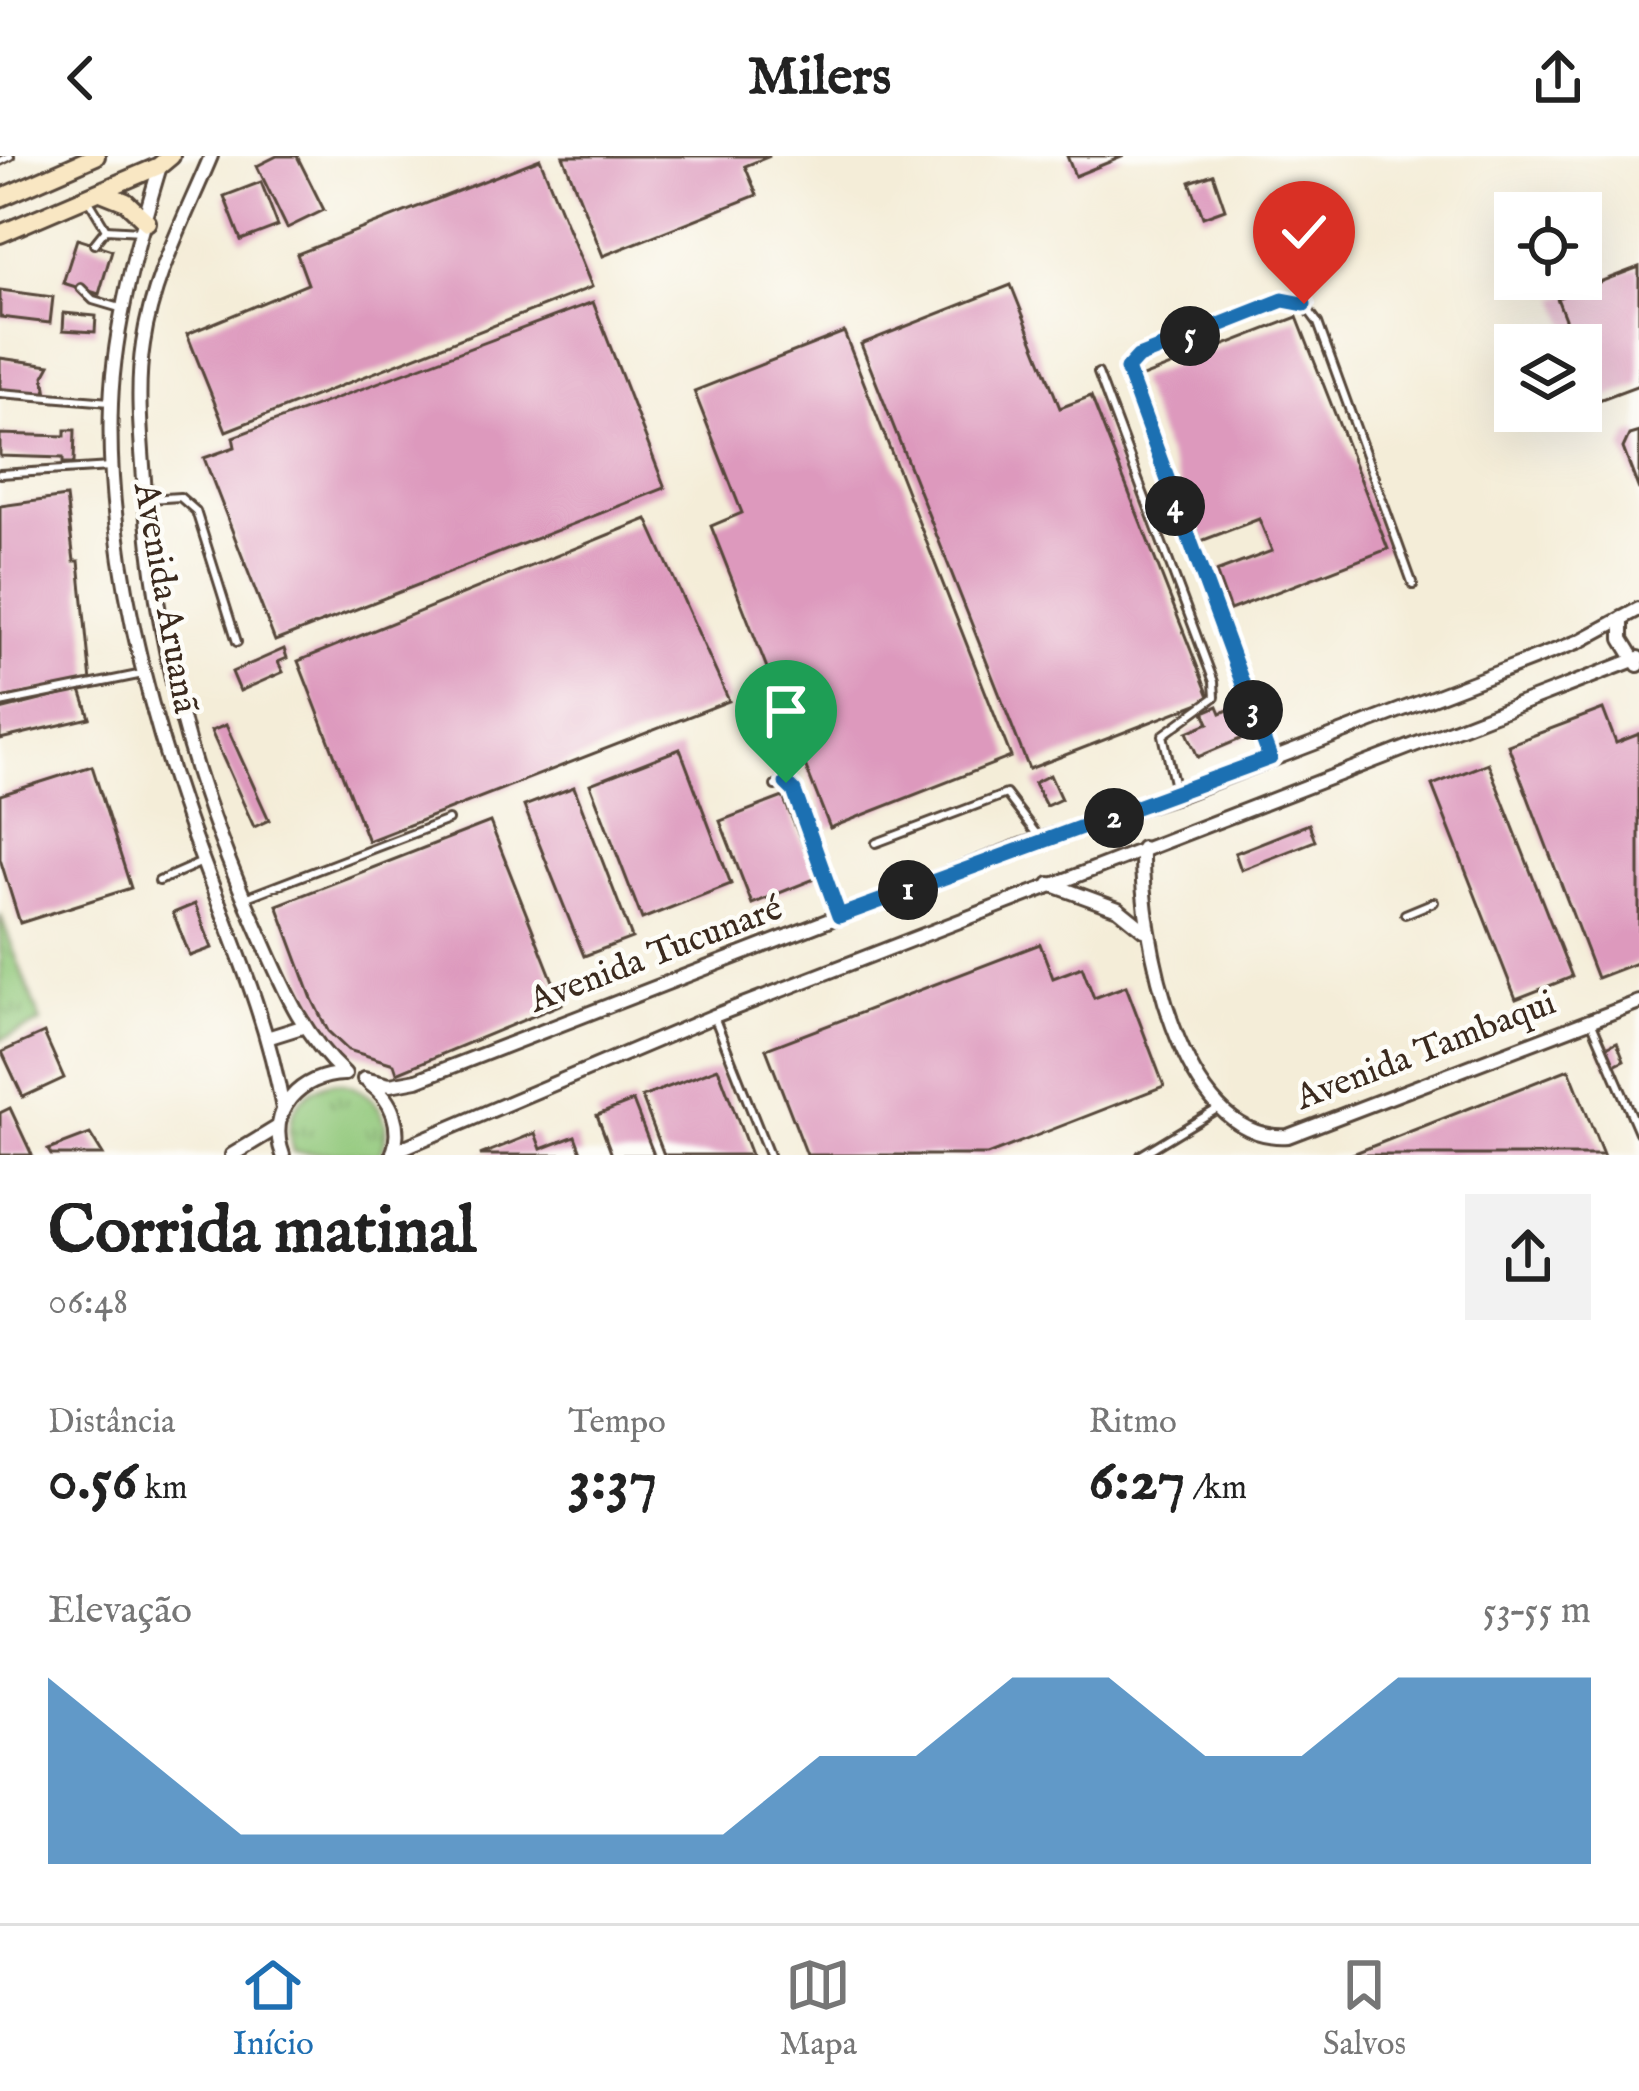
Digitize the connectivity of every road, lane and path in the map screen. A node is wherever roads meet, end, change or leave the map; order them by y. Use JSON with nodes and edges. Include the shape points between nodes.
{"nodes":[{"id":1,"x":10,"y":156,"type":"edge"},
{"id":2,"x":96,"y":156,"type":"edge"},
{"id":3,"x":211,"y":156,"type":"edge"},
{"id":4,"x":164,"y":159,"type":"edge"},
{"id":5,"x":0,"y":160,"type":"edge"},
{"id":6,"x":93,"y":195,"type":"junction"},
{"id":7,"x":0,"y":198,"type":"edge"},
{"id":8,"x":146,"y":227,"type":"junction"},
{"id":9,"x":106,"y":229,"type":"junction"},
{"id":10,"x":0,"y":234,"type":"edge"},
{"id":11,"x":94,"y":244,"type":"dead end"},
{"id":12,"x":81,"y":288,"type":"dead end"},
{"id":13,"x":125,"y":309,"type":"junction"},
{"id":14,"x":1098,"y":373,"type":"dead end"},
{"id":15,"x":0,"y":393,"type":"edge"},
{"id":16,"x":111,"y":402,"type":"junction"},
{"id":17,"x":111,"y":467,"type":"junction"},
{"id":18,"x":0,"y":474,"type":"edge"},
{"id":19,"x":145,"y":499,"type":"junction"},
{"id":20,"x":1413,"y":585,"type":"dead end"},
{"id":21,"x":1639,"y":609,"type":"edge"},
{"id":22,"x":1622,"y":618,"type":"junction"},
{"id":23,"x":237,"y":642,"type":"dead end"},
{"id":24,"x":1637,"y":662,"type":"edge"},
{"id":25,"x":143,"y":674,"type":"junction"},
{"id":26,"x":0,"y":703,"type":"edge"},
{"id":27,"x":1270,"y":758,"type":"junction"},
{"id":28,"x":775,"y":786,"type":"dead end"},
{"id":29,"x":1177,"y":796,"type":"junction"},
{"id":30,"x":448,"y":820,"type":"dead end"},
{"id":31,"x":1040,"y":840,"type":"junction"},
{"id":32,"x":876,"y":843,"type":"dead end"},
{"id":33,"x":1142,"y":848,"type":"junction"},
{"id":34,"x":204,"y":862,"type":"junction"},
{"id":35,"x":159,"y":881,"type":"dead end"},
{"id":36,"x":1050,"y":884,"type":"junction"},
{"id":37,"x":244,"y":898,"type":"junction"},
{"id":38,"x":1434,"y":902,"type":"dead end"},
{"id":39,"x":1405,"y":914,"type":"dead end"},
{"id":40,"x":839,"y":916,"type":"junction"},
{"id":41,"x":1144,"y":931,"type":"junction"},
{"id":42,"x":1639,"y":1002,"type":"edge"},
{"id":43,"x":713,"y":1016,"type":"junction"},
{"id":44,"x":1591,"y":1021,"type":"junction"},
{"id":45,"x":302,"y":1027,"type":"junction"},
{"id":46,"x":270,"y":1037,"type":"junction"},
{"id":47,"x":345,"y":1074,"type":"junction"},
{"id":48,"x":364,"y":1079,"type":"junction"},
{"id":49,"x":283,"y":1108,"type":"junction"},
{"id":50,"x":1217,"y":1109,"type":"junction"},
{"id":51,"x":278,"y":1127,"type":"junction"},
{"id":52,"x":1639,"y":1132,"type":"edge"},
{"id":53,"x":393,"y":1154,"type":"edge"},
{"id":54,"x":232,"y":1155,"type":"edge"},
{"id":55,"x":283,"y":1155,"type":"edge"},
{"id":56,"x":769,"y":1155,"type":"edge"},
{"id":57,"x":1141,"y":1155,"type":"edge"}],
"edges":[{"from":1,"to":5,"type":"lane"},
{"from":2,"to":7,"type":"main road"},
{"from":3,"to":19,"type":"street","name":"Avenida Aruanã","via":[[143,341]]},
{"from":4,"to":6,"type":"main road"},
{"from":4,"to":8,"type":"street","name":"Avenida Aruanã"},
{"from":6,"to":8,"type":"main road","via":[[126,202]]},
{"from":6,"to":9,"type":"lane"},
{"from":6,"to":10,"type":"main road"},
{"from":8,"to":9,"type":"lane"},
{"from":8,"to":13,"type":"street","name":"Avenida Aruanã"},
{"from":9,"to":11,"type":"lane"},
{"from":12,"to":13,"type":"lane"},
{"from":13,"to":16,"type":"street","name":"Avenida Aruanã"},
{"from":14,"to":29,"type":"lane","via":[[1214,682],[1215,697],[1163,735]]},
{"from":15,"to":16,"type":"lane"},
{"from":16,"to":17,"type":"street","name":"Avenida Aruanã"},
{"from":17,"to":18,"type":"lane"},
{"from":17,"to":25,"type":"street","name":"Avenida Aruanã"},
{"from":19,"to":23,"type":"lane","via":[[179,497],[196,511]]},
{"from":19,"to":37,"type":"street","name":"Avenida Aruanã","via":[[177,717]]},
{"from":20,"to":27,"type":"lane","via":[[1318,323],[1304,304],[1283,300],[1138,357],[1127,369]]},
{"from":21,"to":22,"type":"street","name":"Avenida Tucunaré"},
{"from":22,"to":24,"type":"street","via":[[1622,639]]},
{"from":22,"to":27,"type":"street","name":"Avenida Tucunaré"},
{"from":24,"to":33,"type":"street"},
{"from":25,"to":26,"type":"lane"},
{"from":25,"to":34,"type":"street","name":"Avenida Aruanã"},
{"from":27,"to":29,"type":"street","name":"Avenida Tucunaré"},
{"from":28,"to":40,"type":"lane","via":[[794,791]]},
{"from":29,"to":31,"type":"street","name":"Avenida Tucunaré"},
{"from":30,"to":37,"type":"lane"},
{"from":31,"to":32,"type":"lane","via":[[1006,794]]},
{"from":31,"to":40,"type":"street","name":"Avenida Tucunaré"},
{"from":33,"to":36,"type":"street"},
{"from":33,"to":41,"type":"street"},
{"from":34,"to":35,"type":"lane"},
{"from":34,"to":46,"type":"street","name":"Avenida Aruanã"},
{"from":36,"to":41,"type":"street","via":[[1118,908]]},
{"from":36,"to":43,"type":"street"},
{"from":37,"to":45,"type":"street","name":"Avenida Aruanã"},
{"from":38,"to":39,"type":"lane"},
{"from":40,"to":48,"type":"street","name":"Avenida Tucunaré","via":[[417,1080]]},
{"from":41,"to":50,"type":"street","via":[[1199,1084]]},
{"from":42,"to":44,"type":"street","name":"Avenida Tambaqui"},
{"from":43,"to":53,"type":"street"},
{"from":43,"to":56,"type":"lane"},
{"from":44,"to":50,"type":"street","name":"Avenida Tambaqui","via":[[1288,1136],[1250,1133]]},
{"from":44,"to":52,"type":"lane"},
{"from":45,"to":46,"type":"street"},
{"from":45,"to":47,"type":"street","name":"Avenida Aruanã"},
{"from":46,"to":49,"type":"street","name":"Avenida Aruanã"},
{"from":47,"to":48,"type":"street","name":"Avenida Tucunaré"},
{"from":47,"to":49,"type":"street","via":[[308,1081]]},
{"from":48,"to":53,"type":"street","via":[[391,1107]]},
{"from":49,"to":51,"type":"street"},
{"from":50,"to":57,"type":"lane"},
{"from":51,"to":54,"type":"street"},
{"from":51,"to":55,"type":"street"}]}
